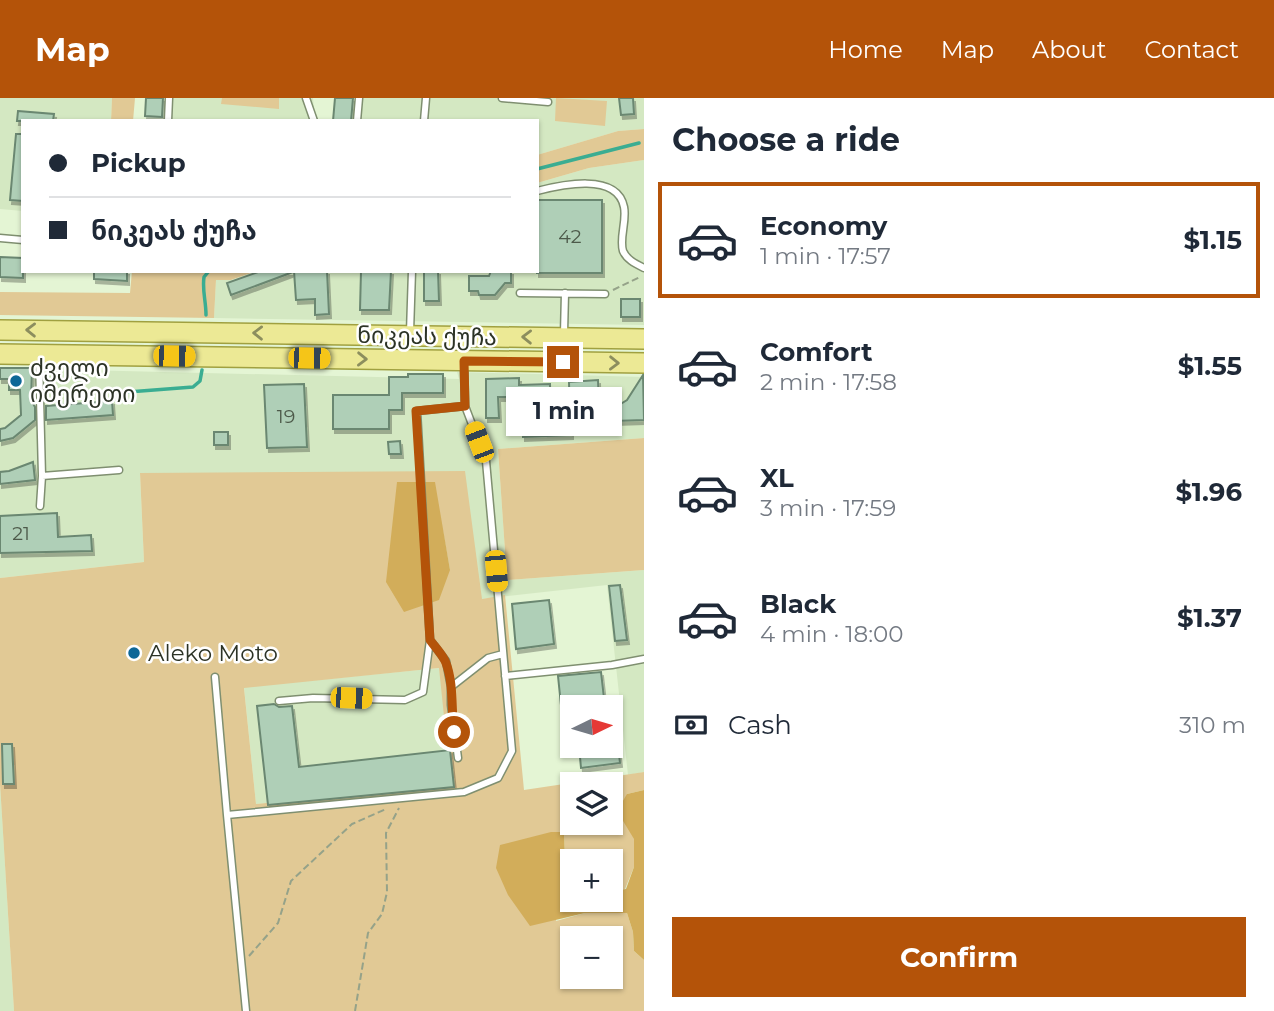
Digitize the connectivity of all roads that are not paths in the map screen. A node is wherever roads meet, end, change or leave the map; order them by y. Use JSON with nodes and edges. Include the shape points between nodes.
{"nodes":[{"id":1,"x":169,"y":98,"type":"edge"},
{"id":2,"x":306,"y":98,"type":"edge"},
{"id":3,"x":359,"y":98,"type":"edge"},
{"id":4,"x":426,"y":98,"type":"edge"},
{"id":5,"x":502,"y":98,"type":"edge"},
{"id":6,"x":548,"y":103,"type":"dead end"},
{"id":7,"x":168,"y":119,"type":"edge"},
{"id":8,"x":313,"y":119,"type":"edge"},
{"id":9,"x":357,"y":119,"type":"edge"},
{"id":10,"x":424,"y":119,"type":"edge"},
{"id":11,"x":539,"y":191,"type":"edge"},
{"id":12,"x":0,"y":238,"type":"edge"},
{"id":13,"x":21,"y":240,"type":"edge"},
{"id":14,"x":644,"y":268,"type":"edge"},
{"id":15,"x":412,"y":273,"type":"edge"},
{"id":16,"x":520,"y":293,"type":"dead end"},
{"id":17,"x":565,"y":293,"type":"junction"},
{"id":18,"x":606,"y":294,"type":"road end"},
{"id":19,"x":0,"y":330,"type":"edge"},
{"id":20,"x":410,"y":334,"type":"junction"},
{"id":21,"x":498,"y":336,"type":"junction"},
{"id":22,"x":564,"y":338,"type":"junction"},
{"id":23,"x":644,"y":339,"type":"edge"},
{"id":24,"x":0,"y":354,"type":"edge"},
{"id":25,"x":39,"y":354,"type":"junction"},
{"id":26,"x":464,"y":361,"type":"junction"},
{"id":27,"x":497,"y":361,"type":"junction"},
{"id":28,"x":644,"y":363,"type":"edge"},
{"id":29,"x":465,"y":406,"type":"junction"},
{"id":30,"x":119,"y":470,"type":"dead end"},
{"id":31,"x":42,"y":476,"type":"junction"},
{"id":32,"x":40,"y":506,"type":"dead end"},
{"id":33,"x":430,"y":640,"type":"junction"},
{"id":34,"x":503,"y":654,"type":"junction"},
{"id":35,"x":644,"y":659,"type":"edge"},
{"id":36,"x":505,"y":676,"type":"junction"},
{"id":37,"x":215,"y":677,"type":"dead end"},
{"id":38,"x":452,"y":687,"type":"junction"},
{"id":39,"x":279,"y":701,"type":"dead end"},
{"id":40,"x":458,"y":758,"type":"dead end"},
{"id":41,"x":227,"y":815,"type":"junction"},
{"id":42,"x":246,"y":1011,"type":"edge"}],
"edges":[{"from":1,"to":7,"type":"lane"},
{"from":2,"to":8,"type":"lane"},
{"from":3,"to":9,"type":"lane"},
{"from":4,"to":10,"type":"lane"},
{"from":5,"to":6,"type":"lane"},
{"from":11,"to":14,"type":"lane","via":[[570,183],[615,191],[624,205],[623,249]]},
{"from":12,"to":13,"type":"lane"},
{"from":15,"to":20,"type":"lane"},
{"from":16,"to":17,"type":"lane"},
{"from":17,"to":18,"type":"lane"},
{"from":17,"to":22,"type":"lane"},
{"from":20,"to":19,"type":"main road","name":"ნიკეას ქუჩა","one_way":true},
{"from":20,"to":21,"type":"main road","name":"ნიკეას ქუჩა"},
{"from":22,"to":21,"type":"main road","name":"ნიკეას ქუჩა","one_way":true},
{"from":21,"to":27,"type":"main road"},
{"from":22,"to":23,"type":"main road","name":"ნიკეას ქუჩა"},
{"from":24,"to":25,"type":"main road","name":"ნიკეას ქუჩა"},
{"from":25,"to":26,"type":"main road","name":"ნიკეას ქუჩა","one_way":true},
{"from":25,"to":31,"type":"lane"},
{"from":26,"to":27,"type":"main road","name":"ნიკეას ქუჩა"},
{"from":26,"to":29,"type":"lane"},
{"from":27,"to":28,"type":"main road","name":"ნიკეას ქუჩა","one_way":true},
{"from":29,"to":33,"type":"lane","via":[[416,411]]},
{"from":29,"to":34,"type":"lane","via":[[486,461]]},
{"from":30,"to":31,"type":"lane"},
{"from":31,"to":32,"type":"lane"},
{"from":33,"to":38,"type":"lane","via":[[446,662]]},
{"from":33,"to":39,"type":"lane","via":[[423,692],[405,700]]},
{"from":34,"to":36,"type":"lane"},
{"from":34,"to":38,"type":"lane","via":[[488,658]]},
{"from":35,"to":36,"type":"lane"},
{"from":36,"to":41,"type":"lane","via":[[512,751],[498,778],[464,792]]},
{"from":37,"to":41,"type":"lane"},
{"from":38,"to":40,"type":"lane"},
{"from":41,"to":42,"type":"lane"}]}
